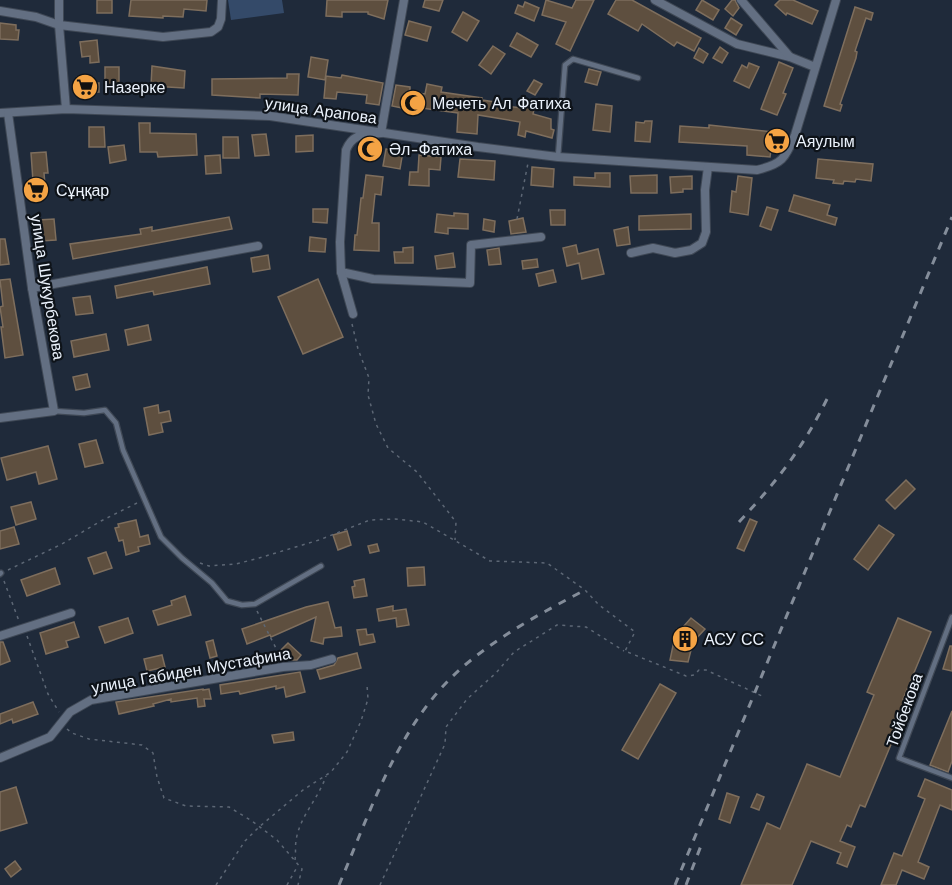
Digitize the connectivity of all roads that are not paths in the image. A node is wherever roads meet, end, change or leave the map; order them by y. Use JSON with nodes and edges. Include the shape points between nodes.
{"nodes":[{"id":1,"x":59,"y":0,"type":"edge"},
{"id":2,"x":222,"y":0,"type":"edge"},
{"id":3,"x":404,"y":0,"type":"edge"},
{"id":4,"x":655,"y":0,"type":"edge"},
{"id":5,"x":741,"y":0,"type":"edge"},
{"id":6,"x":836,"y":0,"type":"edge"},
{"id":7,"x":0,"y":11,"type":"edge"},
{"id":8,"x":59,"y":25,"type":"junction"},
{"id":9,"x":790,"y":57,"type":"junction"},
{"id":10,"x":815,"y":67,"type":"junction"},
{"id":11,"x":638,"y":78,"type":"dead end"},
{"id":12,"x":66,"y":109,"type":"junction"},
{"id":13,"x":4,"y":113,"type":"edge"},
{"id":14,"x":381,"y":133,"type":"junction"},
{"id":15,"x":558,"y":157,"type":"junction"},
{"id":16,"x":708,"y":167,"type":"junction"},
{"id":17,"x":541,"y":237,"type":"dead end"},
{"id":18,"x":258,"y":246,"type":"dead end"},
{"id":19,"x":631,"y":253,"type":"dead end"},
{"id":20,"x":341,"y":272,"type":"junction"},
{"id":21,"x":32,"y":288,"type":"junction"},
{"id":22,"x":353,"y":315,"type":"road end"},
{"id":23,"x":54,"y":411,"type":"junction"},
{"id":24,"x":0,"y":418,"type":"edge"},
{"id":25,"x":321,"y":566,"type":"dead end"},
{"id":26,"x":71,"y":613,"type":"dead end"},
{"id":27,"x":952,"y":617,"type":"edge"},
{"id":28,"x":0,"y":636,"type":"edge"},
{"id":29,"x":332,"y":659,"type":"dead end"},
{"id":30,"x":0,"y":758,"type":"edge"},
{"id":31,"x":952,"y":778,"type":"edge"}],
"edges":[{"from":1,"to":8,"type":"street"},
{"from":2,"to":8,"type":"street","via":[[221,19],[211,32],[163,37]]},
{"from":3,"to":14,"type":"street"},
{"from":4,"to":9,"type":"street","via":[[737,44]]},
{"from":5,"to":9,"type":"street"},
{"from":6,"to":10,"type":"street"},
{"from":7,"to":8,"type":"street"},
{"from":8,"to":12,"type":"street"},
{"from":9,"to":10,"type":"street"},
{"from":10,"to":16,"type":"street","name":"улица Арапова","via":[[787,156],[775,165],[757,170]]},
{"from":11,"to":15,"type":"lane","via":[[573,59],[565,65]]},
{"from":12,"to":13,"type":"street","name":"улица Арапова"},
{"from":12,"to":14,"type":"street","name":"улица Арапова","via":[[270,117]]},
{"from":13,"to":21,"type":"street","name":"улица Шукурбекова"},
{"from":14,"to":15,"type":"street","name":"улица Арапова"},
{"from":14,"to":20,"type":"street","via":[[358,135],[346,150]]},
{"from":15,"to":16,"type":"street","name":"улица Арапова"},
{"from":16,"to":19,"type":"street","via":[[706,232],[702,243],[675,253],[653,248]]},
{"from":17,"to":20,"type":"street","via":[[471,245],[470,284],[373,279]]},
{"from":18,"to":21,"type":"street"},
{"from":20,"to":22,"type":"street"},
{"from":21,"to":23,"type":"street","name":"улица Шукурбекова"},
{"from":23,"to":24,"type":"street"},
{"from":23,"to":25,"type":"lane","via":[[105,410],[110,414],[161,537],[227,601],[242,606],[255,604]]},
{"from":26,"to":28,"type":"street"},
{"from":27,"to":31,"type":"lane","name":"Тойбекова","via":[[899,758]]},
{"from":29,"to":30,"type":"street","name":"улица Габиден Мустафина","via":[[91,700],[70,712],[50,737]]}]}
